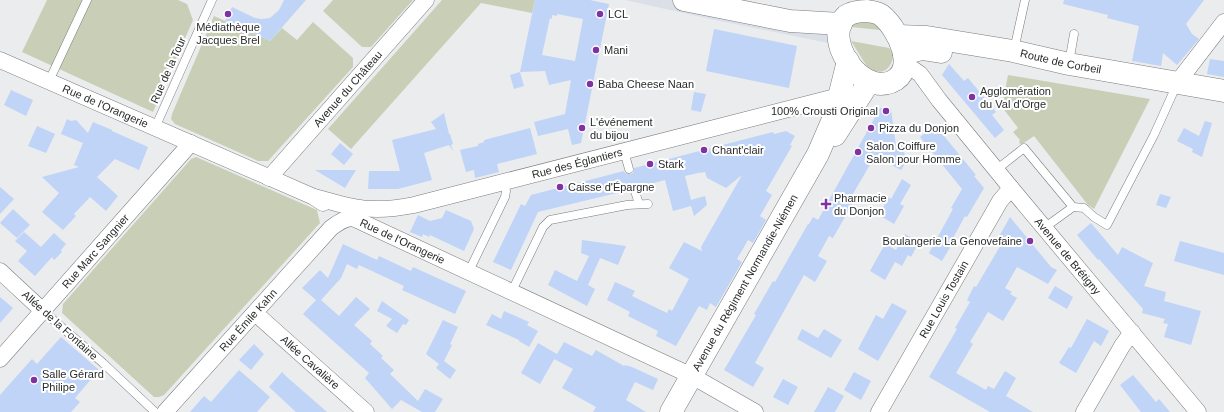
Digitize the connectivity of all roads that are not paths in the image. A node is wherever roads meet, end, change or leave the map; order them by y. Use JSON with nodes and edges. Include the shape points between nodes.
{"nodes":[{"id":1,"x":87,"y":0,"type":"edge"},
{"id":2,"x":212,"y":0,"type":"edge"},
{"id":3,"x":426,"y":0,"type":"edge"},
{"id":4,"x":684,"y":0,"type":"edge"},
{"id":5,"x":1025,"y":0,"type":"edge"},
{"id":6,"x":873,"y":7,"type":"edge"},
{"id":7,"x":1224,"y":22,"type":"edge"},
{"id":8,"x":840,"y":32,"type":"junction"},
{"id":9,"x":1074,"y":34,"type":"dead end"},
{"id":10,"x":1014,"y":51,"type":"junction"},
{"id":11,"x":902,"y":57,"type":"junction"},
{"id":12,"x":0,"y":60,"type":"edge"},
{"id":13,"x":848,"y":61,"type":"junction"},
{"id":14,"x":1069,"y":64,"type":"junction"},
{"id":15,"x":49,"y":81,"type":"junction"},
{"id":16,"x":869,"y":82,"type":"junction"},
{"id":17,"x":1175,"y":88,"type":"junction"},
{"id":18,"x":1224,"y":91,"type":"edge"},
{"id":19,"x":839,"y":96,"type":"junction"},
{"id":20,"x":1224,"y":102,"type":"edge"},
{"id":21,"x":155,"y":128,"type":"junction"},
{"id":22,"x":191,"y":143,"type":"junction"},
{"id":23,"x":624,"y":151,"type":"junction"},
{"id":24,"x":818,"y":154,"type":"junction"},
{"id":25,"x":629,"y":169,"type":"dead end"},
{"id":26,"x":996,"y":170,"type":"junction"},
{"id":27,"x":269,"y":178,"type":"junction"},
{"id":28,"x":504,"y":181,"type":"junction"},
{"id":29,"x":634,"y":188,"type":"dead end"},
{"id":30,"x":1011,"y":188,"type":"junction"},
{"id":31,"x":314,"y":198,"type":"junction"},
{"id":32,"x":638,"y":204,"type":"junction"},
{"id":33,"x":648,"y":204,"type":"dead end"},
{"id":34,"x":1073,"y":207,"type":"junction"},
{"id":35,"x":375,"y":209,"type":"junction"},
{"id":36,"x":372,"y":227,"type":"junction"},
{"id":37,"x":331,"y":228,"type":"junction"},
{"id":38,"x":1044,"y":228,"type":"junction"},
{"id":39,"x":0,"y":271,"type":"edge"},
{"id":40,"x":469,"y":271,"type":"junction"},
{"id":41,"x":512,"y":291,"type":"junction"},
{"id":42,"x":42,"y":310,"type":"junction"},
{"id":43,"x":255,"y":313,"type":"junction"},
{"id":44,"x":1132,"y":332,"type":"junction"},
{"id":45,"x":0,"y":359,"type":"edge"},
{"id":46,"x":692,"y":376,"type":"junction"},
{"id":47,"x":155,"y":412,"type":"edge"},
{"id":48,"x":165,"y":412,"type":"edge"},
{"id":49,"x":366,"y":412,"type":"edge"},
{"id":50,"x":671,"y":412,"type":"edge"},
{"id":51,"x":755,"y":412,"type":"edge"},
{"id":52,"x":879,"y":412,"type":"edge"},
{"id":53,"x":1084,"y":412,"type":"edge"},
{"id":54,"x":1198,"y":412,"type":"edge"}],
"edges":[{"from":1,"to":15,"type":"lane"},
{"from":2,"to":21,"type":"lane","name":"Rue de la Tour"},
{"from":3,"to":27,"type":"street","name":"Avenue du Château"},
{"from":4,"to":8,"type":"main road"},
{"from":5,"to":10,"type":"lane"},
{"from":6,"to":8,"type":"main road","via":[[846,17]]},
{"from":6,"to":11,"type":"main road","via":[[890,24]]},
{"from":7,"to":17,"type":"street"},
{"from":8,"to":13,"type":"main road"},
{"from":9,"to":14,"type":"lane"},
{"from":10,"to":11,"type":"main road","name":"Route de Corbeil","via":[[927,37]]},
{"from":10,"to":14,"type":"main road","name":"Route de Corbeil"},
{"from":11,"to":16,"type":"main road","via":[[896,80],[886,84]]},
{"from":11,"to":17,"type":"main road","name":"Route de Corbeil","via":[[922,49],[1036,67],[1103,82]]},
{"from":11,"to":26,"type":"street","name":"Avenue de Brétigny","via":[[916,84],[939,100]]},
{"from":12,"to":15,"type":"street","name":"Rue de l'Orangerie"},
{"from":13,"to":16,"type":"main road","via":[[857,73]]},
{"from":13,"to":19,"type":"main road","name":"Avenue du Régiment Normandie-Niémen"},
{"from":14,"to":17,"type":"main road","name":"Route de Corbeil"},
{"from":15,"to":21,"type":"street","name":"Rue de l'Orangerie"},
{"from":16,"to":24,"type":"main road","name":"Avenue du Régiment Normandie-Niémen","via":[[839,129]]},
{"from":17,"to":18,"type":"main road","name":"Route de Corbeil"},
{"from":17,"to":20,"type":"main road","name":"Route de Corbeil"},
{"from":17,"to":34,"type":"lane","via":[[1154,136],[1107,225],[1084,208]]},
{"from":19,"to":23,"type":"street","name":"Rue des Églantiers"},
{"from":19,"to":24,"type":"main road","name":"Avenue du Régiment Normandie-Niémen","via":[[834,117]]},
{"from":21,"to":22,"type":"street","name":"Rue de l'Orangerie"},
{"from":22,"to":27,"type":"street","name":"Rue de l'Orangerie"},
{"from":22,"to":42,"type":"street","name":"Rue Marc Sangnier"},
{"from":23,"to":25,"type":"lane"},
{"from":23,"to":28,"type":"street","name":"Rue des Églantiers"},
{"from":24,"to":46,"type":"main road","name":"Avenue du Régiment Normandie-Niémen"},
{"from":26,"to":30,"type":"street","name":"Avenue de Brétigny"},
{"from":26,"to":34,"type":"lane","via":[[1024,148]]},
{"from":27,"to":31,"type":"street","name":"Rue de l'Orangerie"},
{"from":28,"to":35,"type":"street","name":"Rue des Églantiers","via":[[414,205]]},
{"from":28,"to":40,"type":"lane","via":[[505,197]]},
{"from":29,"to":32,"type":"lane"},
{"from":30,"to":38,"type":"street","name":"Avenue de Brétigny"},
{"from":30,"to":52,"type":"street","name":"Rue Louis Tostain","via":[[1000,201]]},
{"from":31,"to":35,"type":"street","name":"Rue des Églantiers"},
{"from":31,"to":37,"type":"street","name":"Rue de l'Orangerie","via":[[333,212]]},
{"from":32,"to":33,"type":"lane"},
{"from":32,"to":41,"type":"lane","via":[[550,220],[543,227]]},
{"from":34,"to":38,"type":"lane"},
{"from":35,"to":36,"type":"street"},
{"from":36,"to":37,"type":"street","name":"Rue de l'Orangerie","via":[[348,218]]},
{"from":36,"to":40,"type":"street","name":"Rue de l'Orangerie"},
{"from":37,"to":43,"type":"street","name":"Rue Émile Kahn"},
{"from":38,"to":44,"type":"street","name":"Avenue de Brétigny"},
{"from":39,"to":42,"type":"street","name":"Allée de la Fontaine"},
{"from":40,"to":41,"type":"street","name":"Rue de l'Orangerie"},
{"from":41,"to":46,"type":"street","name":"Rue de l'Orangerie"},
{"from":42,"to":45,"type":"street","name":"Rue Marc Sangnier"},
{"from":42,"to":47,"type":"lane","name":"Allée de la Fontaine"},
{"from":43,"to":48,"type":"street","name":"Rue Émile Kahn"},
{"from":43,"to":49,"type":"street","name":"Allée Cavalière"},
{"from":44,"to":53,"type":"street"},
{"from":44,"to":54,"type":"street","name":"Avenue de Brétigny"},
{"from":46,"to":50,"type":"main road","name":"Avenue du Régiment Normandie-Niémen"},
{"from":46,"to":51,"type":"street","name":"Rue de l'Orangerie"}]}
